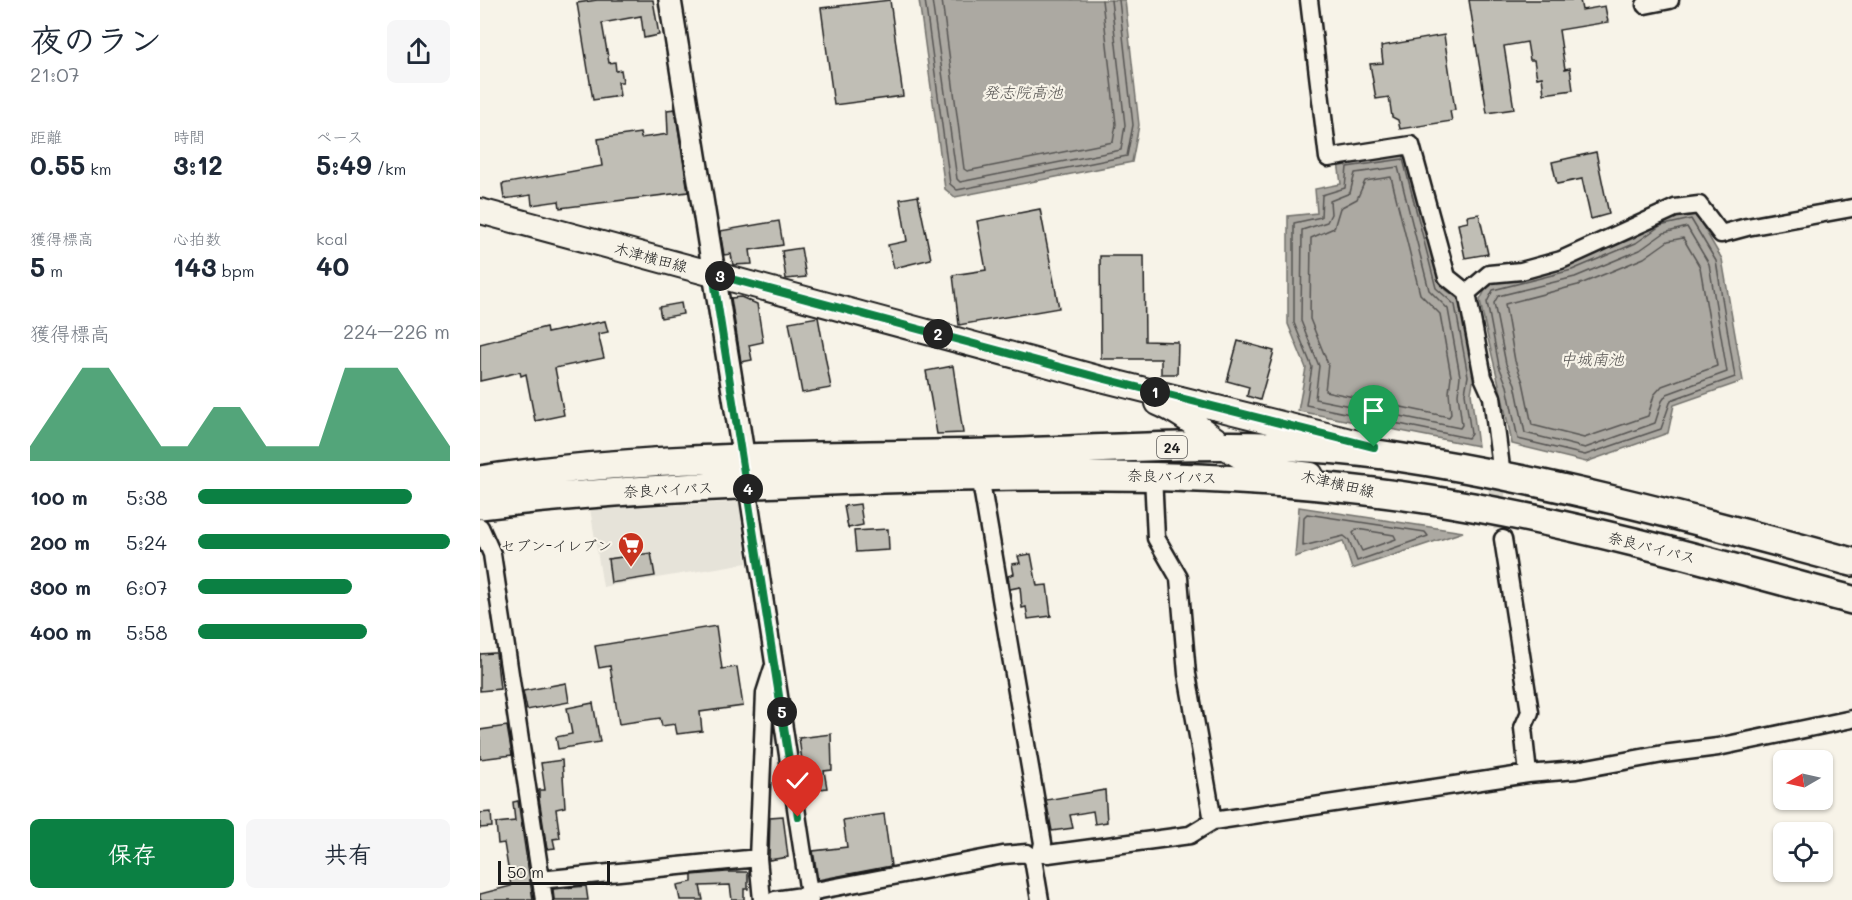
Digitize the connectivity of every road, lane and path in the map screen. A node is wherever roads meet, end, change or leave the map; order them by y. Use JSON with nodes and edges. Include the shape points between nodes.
{"nodes":[{"id":1,"x":670,"y":0,"type":"edge"},
{"id":2,"x":1309,"y":0,"type":"edge"},
{"id":3,"x":1670,"y":0,"type":"edge"},
{"id":4,"x":1645,"y":5,"type":"dead end"},
{"id":5,"x":1852,"y":208,"type":"edge"},
{"id":6,"x":480,"y":211,"type":"edge"},
{"id":7,"x":713,"y":274,"type":"junction"},
{"id":8,"x":1467,"y":293,"type":"junction"},
{"id":9,"x":1483,"y":377,"type":"junction"},
{"id":10,"x":1101,"y":378,"type":"junction"},
{"id":11,"x":1225,"y":447,"type":"junction"},
{"id":12,"x":1491,"y":449,"type":"tunnel mouth"},
{"id":13,"x":1389,"y":456,"type":"junction"},
{"id":14,"x":746,"y":472,"type":"junction"},
{"id":15,"x":1153,"y":475,"type":"junction"},
{"id":16,"x":980,"y":476,"type":"junction"},
{"id":17,"x":1502,"y":476,"type":"junction"},
{"id":18,"x":480,"y":480,"type":"edge"},
{"id":19,"x":1384,"y":494,"type":"junction"},
{"id":20,"x":480,"y":506,"type":"edge"},
{"id":21,"x":480,"y":527,"type":"edge"},
{"id":22,"x":1503,"y":539,"type":"tunnel mouth"},
{"id":23,"x":1852,"y":562,"type":"edge"},
{"id":24,"x":1852,"y":600,"type":"edge"},
{"id":25,"x":775,"y":665,"type":"junction"},
{"id":26,"x":1852,"y":719,"type":"edge"},
{"id":27,"x":1528,"y":774,"type":"junction"},
{"id":28,"x":1213,"y":821,"type":"junction"},
{"id":29,"x":1037,"y":856,"type":"junction"},
{"id":30,"x":758,"y":858,"type":"junction"},
{"id":31,"x":540,"y":880,"type":"junction"},
{"id":32,"x":809,"y":896,"type":"edge"},
{"id":33,"x":544,"y":900,"type":"edge"},
{"id":34,"x":762,"y":900,"type":"edge"},
{"id":35,"x":775,"y":900,"type":"edge"},
{"id":36,"x":1040,"y":900,"type":"edge"}],
"edges":[{"from":1,"to":7,"type":"street"},
{"from":2,"to":8,"type":"street","via":[[1328,158],[1411,145],[1447,277]]},
{"from":3,"to":4,"type":"street"},
{"from":5,"to":8,"type":"street","via":[[1721,234],[1699,205],[1675,208],[1561,260],[1489,274]]},
{"from":6,"to":7,"type":"main road","name":"木津横田線"},
{"from":7,"to":10,"type":"main road","name":"木津横田線"},
{"from":7,"to":14,"type":"street"},
{"from":8,"to":9,"type":"street"},
{"from":9,"to":12,"type":"street"},
{"from":9,"to":17,"type":"street","via":[[1492,397]]},
{"from":10,"to":11,"type":"main road","name":"木津横田線","via":[[1176,411]]},
{"from":10,"to":13,"type":"main road","name":"木津横田線","via":[[1374,447]]},
{"from":11,"to":13,"type":"highway","name":"奈良バイパス","number":"24","via":[[1284,447]]},
{"from":11,"to":14,"type":"highway","name":"奈良バイパス","number":"24"},
{"from":11,"to":19,"type":"main road","name":"木津横田線","via":[[1257,464],[1331,478]]},
{"from":13,"to":17,"type":"highway","name":"奈良バイパス","number":"24"},
{"from":14,"to":16,"type":"highway","name":"奈良バイパス","number":"24"},
{"from":14,"to":18,"type":"highway","name":"奈良バイパス","number":"24","via":[[558,469]]},
{"from":14,"to":20,"type":"highway","name":"奈良バイパス","number":"24"},
{"from":14,"to":25,"type":"street"},
{"from":15,"to":16,"type":"highway","name":"奈良バイパス","number":"24"},
{"from":15,"to":19,"type":"highway","name":"奈良バイパス","number":"24","via":[[1259,480]]},
{"from":15,"to":28,"type":"street","via":[[1156,538],[1179,578],[1187,674]]},
{"from":16,"to":29,"type":"street","via":[[1043,843]]},
{"from":17,"to":23,"type":"highway","name":"奈良バイパス","number":"24"},
{"from":19,"to":24,"type":"highway","name":"奈良バイパス","number":"24","via":[[1565,526]]},
{"from":21,"to":31,"type":"street","via":[[492,554]]},
{"from":22,"to":27,"type":"street","via":[[1530,712],[1523,728]]},
{"from":25,"to":30,"type":"street","via":[[765,693]]},
{"from":25,"to":32,"type":"street"},
{"from":26,"to":27,"type":"street","via":[[1718,747]]},
{"from":27,"to":28,"type":"street"},
{"from":28,"to":29,"type":"street","via":[[1190,835]]},
{"from":29,"to":32,"type":"street","via":[[1002,855]]},
{"from":29,"to":36,"type":"street"},
{"from":30,"to":31,"type":"street"},
{"from":30,"to":34,"type":"street"},
{"from":31,"to":33,"type":"street"},
{"from":32,"to":35,"type":"street"}]}
